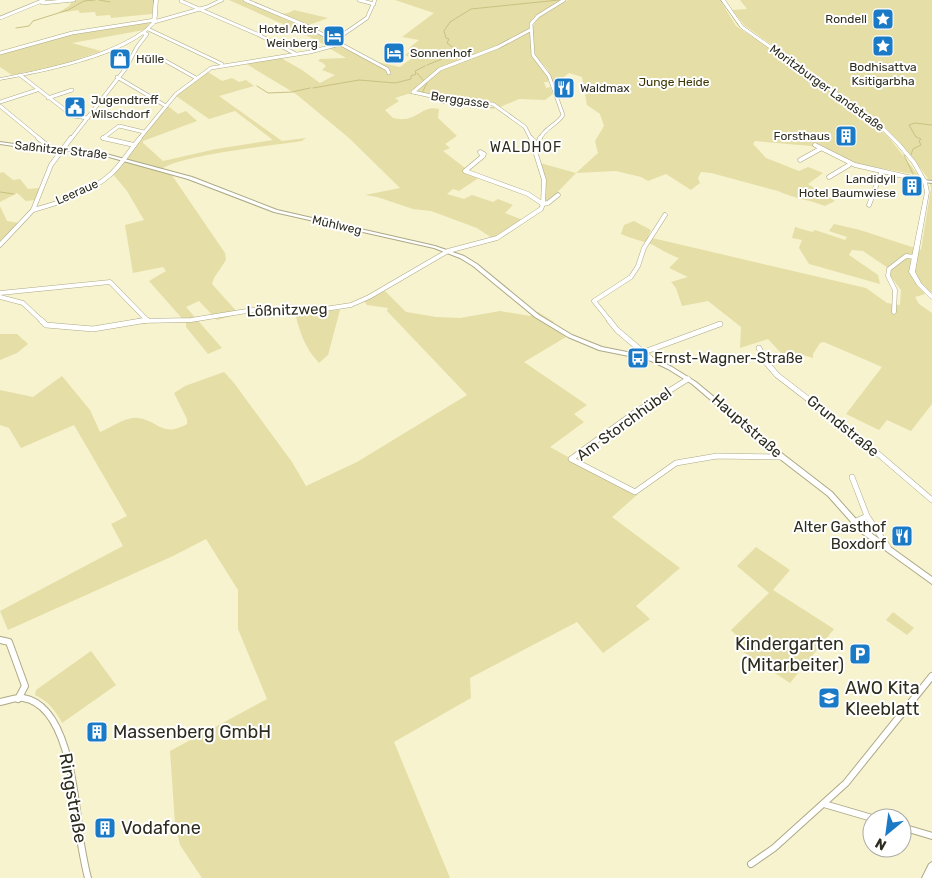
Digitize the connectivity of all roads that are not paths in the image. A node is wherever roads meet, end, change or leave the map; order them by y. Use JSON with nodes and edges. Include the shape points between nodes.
{"nodes":[{"id":1,"x":44,"y":0,"type":"edge"},
{"id":2,"x":74,"y":0,"type":"edge"},
{"id":3,"x":156,"y":0,"type":"edge"},
{"id":4,"x":222,"y":0,"type":"edge"},
{"id":5,"x":245,"y":0,"type":"edge"},
{"id":6,"x":359,"y":0,"type":"edge"},
{"id":7,"x":564,"y":0,"type":"edge"},
{"id":8,"x":723,"y":0,"type":"edge"},
{"id":9,"x":181,"y":1,"type":"dead end"},
{"id":10,"x":374,"y":2,"type":"edge"},
{"id":11,"x":38,"y":3,"type":"junction"},
{"id":12,"x":198,"y":9,"type":"junction"},
{"id":13,"x":0,"y":17,"type":"edge"},
{"id":14,"x":155,"y":21,"type":"junction"},
{"id":15,"x":148,"y":29,"type":"junction"},
{"id":16,"x":530,"y":30,"type":"junction"},
{"id":17,"x":143,"y":33,"type":"junction"},
{"id":18,"x":336,"y":40,"type":"junction"},
{"id":19,"x":340,"y":44,"type":"junction"},
{"id":20,"x":0,"y":53,"type":"edge"},
{"id":21,"x":297,"y":54,"type":"junction"},
{"id":22,"x":155,"y":55,"type":"dead end"},
{"id":23,"x":223,"y":64,"type":"junction"},
{"id":24,"x":389,"y":73,"type":"dead end"},
{"id":25,"x":20,"y":75,"type":"junction"},
{"id":26,"x":117,"y":77,"type":"junction"},
{"id":27,"x":196,"y":78,"type":"junction"},
{"id":28,"x":0,"y":79,"type":"edge"},
{"id":29,"x":37,"y":90,"type":"junction"},
{"id":30,"x":72,"y":90,"type":"dead end"},
{"id":31,"x":48,"y":98,"type":"junction"},
{"id":32,"x":0,"y":104,"type":"edge"},
{"id":33,"x":166,"y":106,"type":"junction"},
{"id":34,"x":88,"y":118,"type":"junction"},
{"id":35,"x":144,"y":132,"type":"junction"},
{"id":36,"x":0,"y":143,"type":"edge"},
{"id":37,"x":537,"y":144,"type":"junction"},
{"id":38,"x":134,"y":145,"type":"junction"},
{"id":39,"x":816,"y":145,"type":"dead end"},
{"id":40,"x":52,"y":149,"type":"junction"},
{"id":41,"x":63,"y":149,"type":"junction"},
{"id":42,"x":820,"y":149,"type":"junction"},
{"id":43,"x":483,"y":156,"type":"dead end"},
{"id":44,"x":122,"y":159,"type":"junction"},
{"id":45,"x":800,"y":160,"type":"dead end"},
{"id":46,"x":849,"y":164,"type":"junction"},
{"id":47,"x":881,"y":173,"type":"junction"},
{"id":48,"x":829,"y":177,"type":"dead end"},
{"id":49,"x":925,"y":181,"type":"junction"},
{"id":50,"x":932,"y":182,"type":"edge"},
{"id":51,"x":558,"y":195,"type":"dead end"},
{"id":52,"x":543,"y":204,"type":"junction"},
{"id":53,"x":869,"y":205,"type":"dead end"},
{"id":54,"x":33,"y":210,"type":"junction"},
{"id":55,"x":665,"y":215,"type":"dead end"},
{"id":56,"x":0,"y":245,"type":"edge"},
{"id":57,"x":448,"y":251,"type":"junction"},
{"id":58,"x":915,"y":257,"type":"junction"},
{"id":59,"x":22,"y":289,"type":"junction"},
{"id":60,"x":0,"y":295,"type":"edge"},
{"id":61,"x":932,"y":297,"type":"edge"},
{"id":62,"x":7,"y":299,"type":"junction"},
{"id":63,"x":0,"y":301,"type":"edge"},
{"id":64,"x":19,"y":302,"type":"junction"},
{"id":65,"x":894,"y":312,"type":"dead end"},
{"id":66,"x":536,"y":316,"type":"joint"},
{"id":67,"x":147,"y":320,"type":"junction"},
{"id":68,"x":720,"y":324,"type":"dead end"},
{"id":69,"x":759,"y":348,"type":"dead end"},
{"id":70,"x":644,"y":352,"type":"junction"},
{"id":71,"x":650,"y":358,"type":"junction"},
{"id":72,"x":688,"y":378,"type":"junction"},
{"id":73,"x":782,"y":457,"type":"junction"},
{"id":74,"x":852,"y":477,"type":"dead end"},
{"id":75,"x":932,"y":500,"type":"edge"},
{"id":76,"x":867,"y":516,"type":"junction"},
{"id":77,"x":854,"y":522,"type":"junction"},
{"id":78,"x":890,"y":550,"type":"junction"},
{"id":79,"x":932,"y":581,"type":"edge"},
{"id":80,"x":0,"y":640,"type":"edge"},
{"id":81,"x":932,"y":676,"type":"edge"},
{"id":82,"x":18,"y":699,"type":"junction"},
{"id":83,"x":0,"y":702,"type":"edge"},
{"id":84,"x":826,"y":803,"type":"junction"},
{"id":85,"x":862,"y":815,"type":"edge"},
{"id":86,"x":912,"y":830,"type":"edge"},
{"id":87,"x":932,"y":836,"type":"edge"},
{"id":88,"x":751,"y":864,"type":"dead end"},
{"id":89,"x":932,"y":867,"type":"edge"},
{"id":90,"x":88,"y":878,"type":"edge"},
{"id":91,"x":926,"y":878,"type":"edge"}],
"edges":[{"from":1,"to":11,"type":"street"},
{"from":2,"to":11,"type":"street"},
{"from":3,"to":14,"type":"main road"},
{"from":4,"to":12,"type":"street"},
{"from":5,"to":18,"type":"street"},
{"from":6,"to":10,"type":"street"},
{"from":7,"to":16,"type":"street","via":[[538,16]]},
{"from":8,"to":49,"type":"main road","name":"Moritzburger Landstraße","via":[[742,27],[875,121],[904,150]]},
{"from":9,"to":12,"type":"street"},
{"from":10,"to":18,"type":"street","via":[[366,18]]},
{"from":11,"to":13,"type":"street"},
{"from":12,"to":14,"type":"street"},
{"from":12,"to":21,"type":"street"},
{"from":14,"to":15,"type":"main road"},
{"from":14,"to":20,"type":"street","via":[[72,32]]},
{"from":15,"to":17,"type":"main road"},
{"from":15,"to":23,"type":"street"},
{"from":16,"to":37,"type":"street","via":[[533,55],[546,70],[563,115],[547,128]]},
{"from":16,"to":37,"type":"street","name":"Berggasse","via":[[466,61],[440,69],[413,92],[458,102],[493,104],[525,127]]},
{"from":17,"to":25,"type":"main road","via":[[79,61]]},
{"from":17,"to":26,"type":"street","via":[[147,34],[134,57]]},
{"from":18,"to":19,"type":"street"},
{"from":19,"to":21,"type":"street","name":"Leeraue"},
{"from":19,"to":24,"type":"street"},
{"from":21,"to":23,"type":"street","name":"Leeraue"},
{"from":22,"to":27,"type":"street"},
{"from":23,"to":27,"type":"street","name":"Leeraue"},
{"from":25,"to":28,"type":"main road"},
{"from":25,"to":29,"type":"street"},
{"from":26,"to":33,"type":"street"},
{"from":26,"to":34,"type":"street"},
{"from":27,"to":33,"type":"street","name":"Leeraue"},
{"from":29,"to":31,"type":"street"},
{"from":29,"to":32,"type":"street"},
{"from":30,"to":31,"type":"street"},
{"from":31,"to":34,"type":"street","via":[[73,116]]},
{"from":32,"to":40,"type":"street"},
{"from":33,"to":35,"type":"street","name":"Leeraue"},
{"from":34,"to":41,"type":"street"},
{"from":35,"to":38,"type":"street","name":"Leeraue"},
{"from":35,"to":38,"type":"street","via":[[119,126],[103,138]]},
{"from":36,"to":40,"type":"street","name":"Saßnitzer Straße"},
{"from":37,"to":52,"type":"street","via":[[535,151],[544,180]]},
{"from":38,"to":44,"type":"street","name":"Leeraue"},
{"from":39,"to":42,"type":"street"},
{"from":40,"to":41,"type":"street","name":"Saßnitzer Straße"},
{"from":41,"to":44,"type":"street","name":"Saßnitzer Straße","via":[[91,151]]},
{"from":41,"to":54,"type":"street","via":[[51,165]]},
{"from":42,"to":45,"type":"street"},
{"from":42,"to":46,"type":"street"},
{"from":43,"to":52,"type":"street","via":[[465,172],[516,188]]},
{"from":44,"to":54,"type":"street","name":"Leeraue","via":[[111,174],[94,186]]},
{"from":44,"to":57,"type":"street","name":"Mühlweg","via":[[190,178],[276,211]]},
{"from":46,"to":47,"type":"street"},
{"from":46,"to":48,"type":"street"},
{"from":47,"to":49,"type":"street"},
{"from":47,"to":53,"type":"street"},
{"from":49,"to":50,"type":"street"},
{"from":49,"to":58,"type":"main road","via":[[925,202]]},
{"from":51,"to":52,"type":"street","name":"Lößnitzweg"},
{"from":52,"to":57,"type":"street","name":"Lößnitzweg","via":[[541,209],[497,238]]},
{"from":54,"to":56,"type":"street"},
{"from":55,"to":70,"type":"street","via":[[631,276],[594,301],[617,330]]},
{"from":57,"to":66,"type":"street","name":"Mühlweg","via":[[475,265]]},
{"from":57,"to":67,"type":"street","name":"Lößnitzweg","via":[[384,290],[351,305],[312,311],[253,310],[191,320]]},
{"from":58,"to":61,"type":"main road","via":[[912,272]]},
{"from":58,"to":65,"type":"street","via":[[906,256],[889,268],[888,276],[895,290]]},
{"from":59,"to":60,"type":"street"},
{"from":59,"to":64,"type":"street"},
{"from":59,"to":67,"type":"street","via":[[110,282]]},
{"from":60,"to":62,"type":"street"},
{"from":62,"to":63,"type":"street"},
{"from":62,"to":64,"type":"street"},
{"from":64,"to":67,"type":"street","name":"Lößnitzweg","via":[[46,325],[92,329]]},
{"from":66,"to":71,"type":"street","name":"Hauptstraße","via":[[587,344]]},
{"from":68,"to":70,"type":"street"},
{"from":69,"to":75,"type":"street","name":"Grundstraße","via":[[770,369],[862,440]]},
{"from":70,"to":71,"type":"street"},
{"from":71,"to":72,"type":"street","name":"Hauptstraße"},
{"from":72,"to":73,"type":"street","name":"Hauptstraße"},
{"from":72,"to":73,"type":"street","name":"Am Storchhübel","via":[[571,459],[635,492],[676,463],[717,456]]},
{"from":73,"to":77,"type":"street","name":"Hauptstraße","via":[[830,494]]},
{"from":74,"to":76,"type":"street"},
{"from":76,"to":77,"type":"street"},
{"from":76,"to":78,"type":"street"},
{"from":77,"to":78,"type":"street","name":"Hauptstraße"},
{"from":78,"to":79,"type":"street","name":"Hauptstraße"},
{"from":80,"to":82,"type":"street","via":[[9,642],[25,686]]},
{"from":81,"to":84,"type":"street","via":[[846,783]]},
{"from":82,"to":83,"type":"street","name":"Ringstraße"},
{"from":82,"to":90,"type":"street","name":"Ringstraße","via":[[36,703],[45,710],[60,733],[73,777]]},
{"from":84,"to":85,"type":"street"},
{"from":84,"to":88,"type":"street"},
{"from":86,"to":87,"type":"street"},
{"from":89,"to":91,"type":"street"}]}
